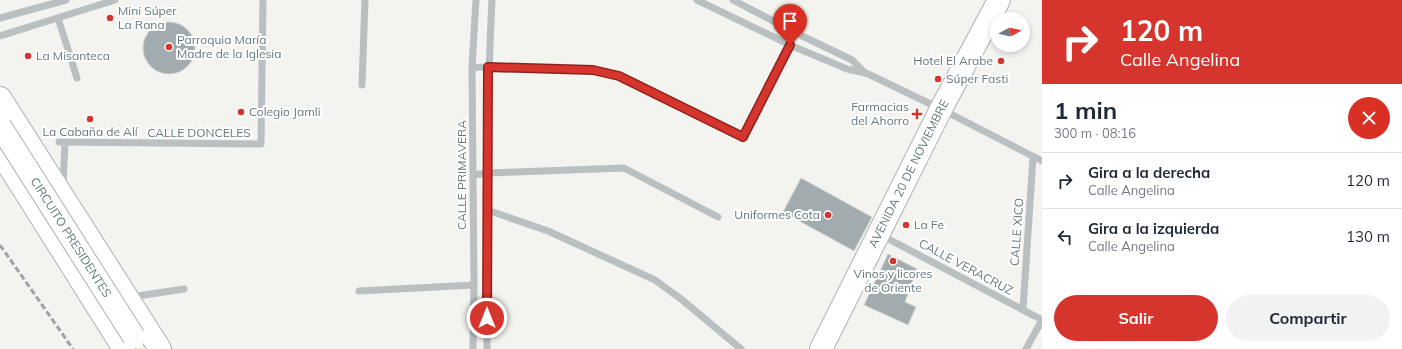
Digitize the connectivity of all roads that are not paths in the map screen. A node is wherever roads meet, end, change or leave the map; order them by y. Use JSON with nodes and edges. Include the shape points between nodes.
{"nodes":[{"id":1,"x":66,"y":0,"type":"edge"},
{"id":2,"x":115,"y":0,"type":"edge"},
{"id":3,"x":263,"y":0,"type":"edge"},
{"id":4,"x":365,"y":0,"type":"edge"},
{"id":5,"x":476,"y":0,"type":"edge"},
{"id":6,"x":492,"y":0,"type":"edge"},
{"id":7,"x":697,"y":0,"type":"edge"},
{"id":8,"x":733,"y":0,"type":"edge"},
{"id":9,"x":999,"y":0,"type":"edge"},
{"id":10,"x":0,"y":18,"type":"edge"},
{"id":11,"x":58,"y":18,"type":"junction"},
{"id":12,"x":796,"y":33,"type":"junction"},
{"id":13,"x":0,"y":36,"type":"edge"},
{"id":14,"x":790,"y":45,"type":"junction"},
{"id":15,"x":472,"y":67,"type":"junction"},
{"id":16,"x":488,"y":67,"type":"junction"},
{"id":17,"x":866,"y":73,"type":"junction"},
{"id":18,"x":78,"y":78,"type":"dead end"},
{"id":19,"x":362,"y":85,"type":"dead end"},
{"id":20,"x":0,"y":98,"type":"edge"},
{"id":21,"x":941,"y":109,"type":"junction"},
{"id":22,"x":0,"y":126,"type":"edge"},
{"id":23,"x":0,"y":133,"type":"edge"},
{"id":24,"x":22,"y":133,"type":"junction"},
{"id":25,"x":0,"y":152,"type":"edge"},
{"id":26,"x":1033,"y":157,"type":"junction"},
{"id":27,"x":1042,"y":161,"type":"edge"},
{"id":28,"x":0,"y":169,"type":"edge"},
{"id":29,"x":488,"y":173,"type":"junction"},
{"id":30,"x":473,"y":175,"type":"junction"},
{"id":31,"x":62,"y":197,"type":"junction"},
{"id":32,"x":487,"y":210,"type":"junction"},
{"id":33,"x":718,"y":216,"type":"dead end"},
{"id":34,"x":879,"y":234,"type":"junction"},
{"id":35,"x":474,"y":285,"type":"junction"},
{"id":36,"x":184,"y":289,"type":"dead end"},
{"id":37,"x":359,"y":291,"type":"dead end"},
{"id":38,"x":126,"y":298,"type":"junction"},
{"id":39,"x":1023,"y":309,"type":"junction"},
{"id":40,"x":1042,"y":320,"type":"edge"},
{"id":41,"x":131,"y":346,"type":"edge"},
{"id":42,"x":110,"y":349,"type":"edge"},
{"id":43,"x":160,"y":349,"type":"edge"},
{"id":44,"x":473,"y":349,"type":"edge"},
{"id":45,"x":487,"y":349,"type":"edge"},
{"id":46,"x":741,"y":349,"type":"edge"},
{"id":47,"x":821,"y":349,"type":"edge"},
{"id":48,"x":1026,"y":349,"type":"edge"}],
"edges":[{"from":1,"to":10,"type":"street"},
{"from":2,"to":11,"type":"street"},
{"from":3,"to":31,"type":"street","name":"CALLE DONCELES","via":[[261,144],[62,143]]},
{"from":4,"to":19,"type":"street"},
{"from":5,"to":15,"type":"street","name":"CALLE PRIMAVERA"},
{"from":6,"to":16,"type":"street","name":"CALLE PRIMAVERA"},
{"from":7,"to":14,"type":"street"},
{"from":8,"to":12,"type":"street"},
{"from":9,"to":21,"type":"main road","name":"AVENIDA 20 DE NOVIEMBRE"},
{"from":11,"to":13,"type":"street"},
{"from":11,"to":18,"type":"street"},
{"from":12,"to":14,"type":"street"},
{"from":12,"to":17,"type":"street","via":[[852,60]]},
{"from":14,"to":16,"type":"street","via":[[743,137],[619,76],[593,70]]},
{"from":14,"to":17,"type":"street","via":[[847,69]]},
{"from":15,"to":16,"type":"street"},
{"from":15,"to":30,"type":"street","name":"CALLE PRIMAVERA"},
{"from":16,"to":29,"type":"street","name":"CALLE PRIMAVERA"},
{"from":17,"to":21,"type":"street"},
{"from":20,"to":24,"type":"main road"},
{"from":21,"to":26,"type":"street"},
{"from":21,"to":34,"type":"main road","name":"AVENIDA 20 DE NOVIEMBRE"},
{"from":22,"to":41,"type":"main road","name":"CIRCUITO PRESIDENTES","bridge":true},
{"from":23,"to":24,"type":"main road","via":[[16,130]]},
{"from":24,"to":31,"type":"main road"},
{"from":25,"to":41,"type":"main road","name":"CIRCUITO PRESIDENTES"},
{"from":26,"to":27,"type":"street"},
{"from":26,"to":39,"type":"street","name":"CALLE XICO"},
{"from":28,"to":42,"type":"main road"},
{"from":29,"to":30,"type":"street"},
{"from":29,"to":32,"type":"street","name":"CALLE PRIMAVERA"},
{"from":29,"to":33,"type":"street","via":[[624,168]]},
{"from":30,"to":35,"type":"street","name":"CALLE PRIMAVERA"},
{"from":31,"to":38,"type":"main road"},
{"from":32,"to":45,"type":"street","name":"CALLE PRIMAVERA"},
{"from":32,"to":46,"type":"street","via":[[548,231],[655,280]]},
{"from":34,"to":39,"type":"street","name":"CALLE VERACRUZ"},
{"from":34,"to":47,"type":"main road","name":"AVENIDA 20 DE NOVIEMBRE"},
{"from":35,"to":37,"type":"street"},
{"from":35,"to":44,"type":"street","name":"CALLE PRIMAVERA"},
{"from":36,"to":38,"type":"street"},
{"from":38,"to":43,"type":"main road"},
{"from":39,"to":40,"type":"street","name":"CALLE VERACRUZ"},
{"from":40,"to":48,"type":"street"}]}
